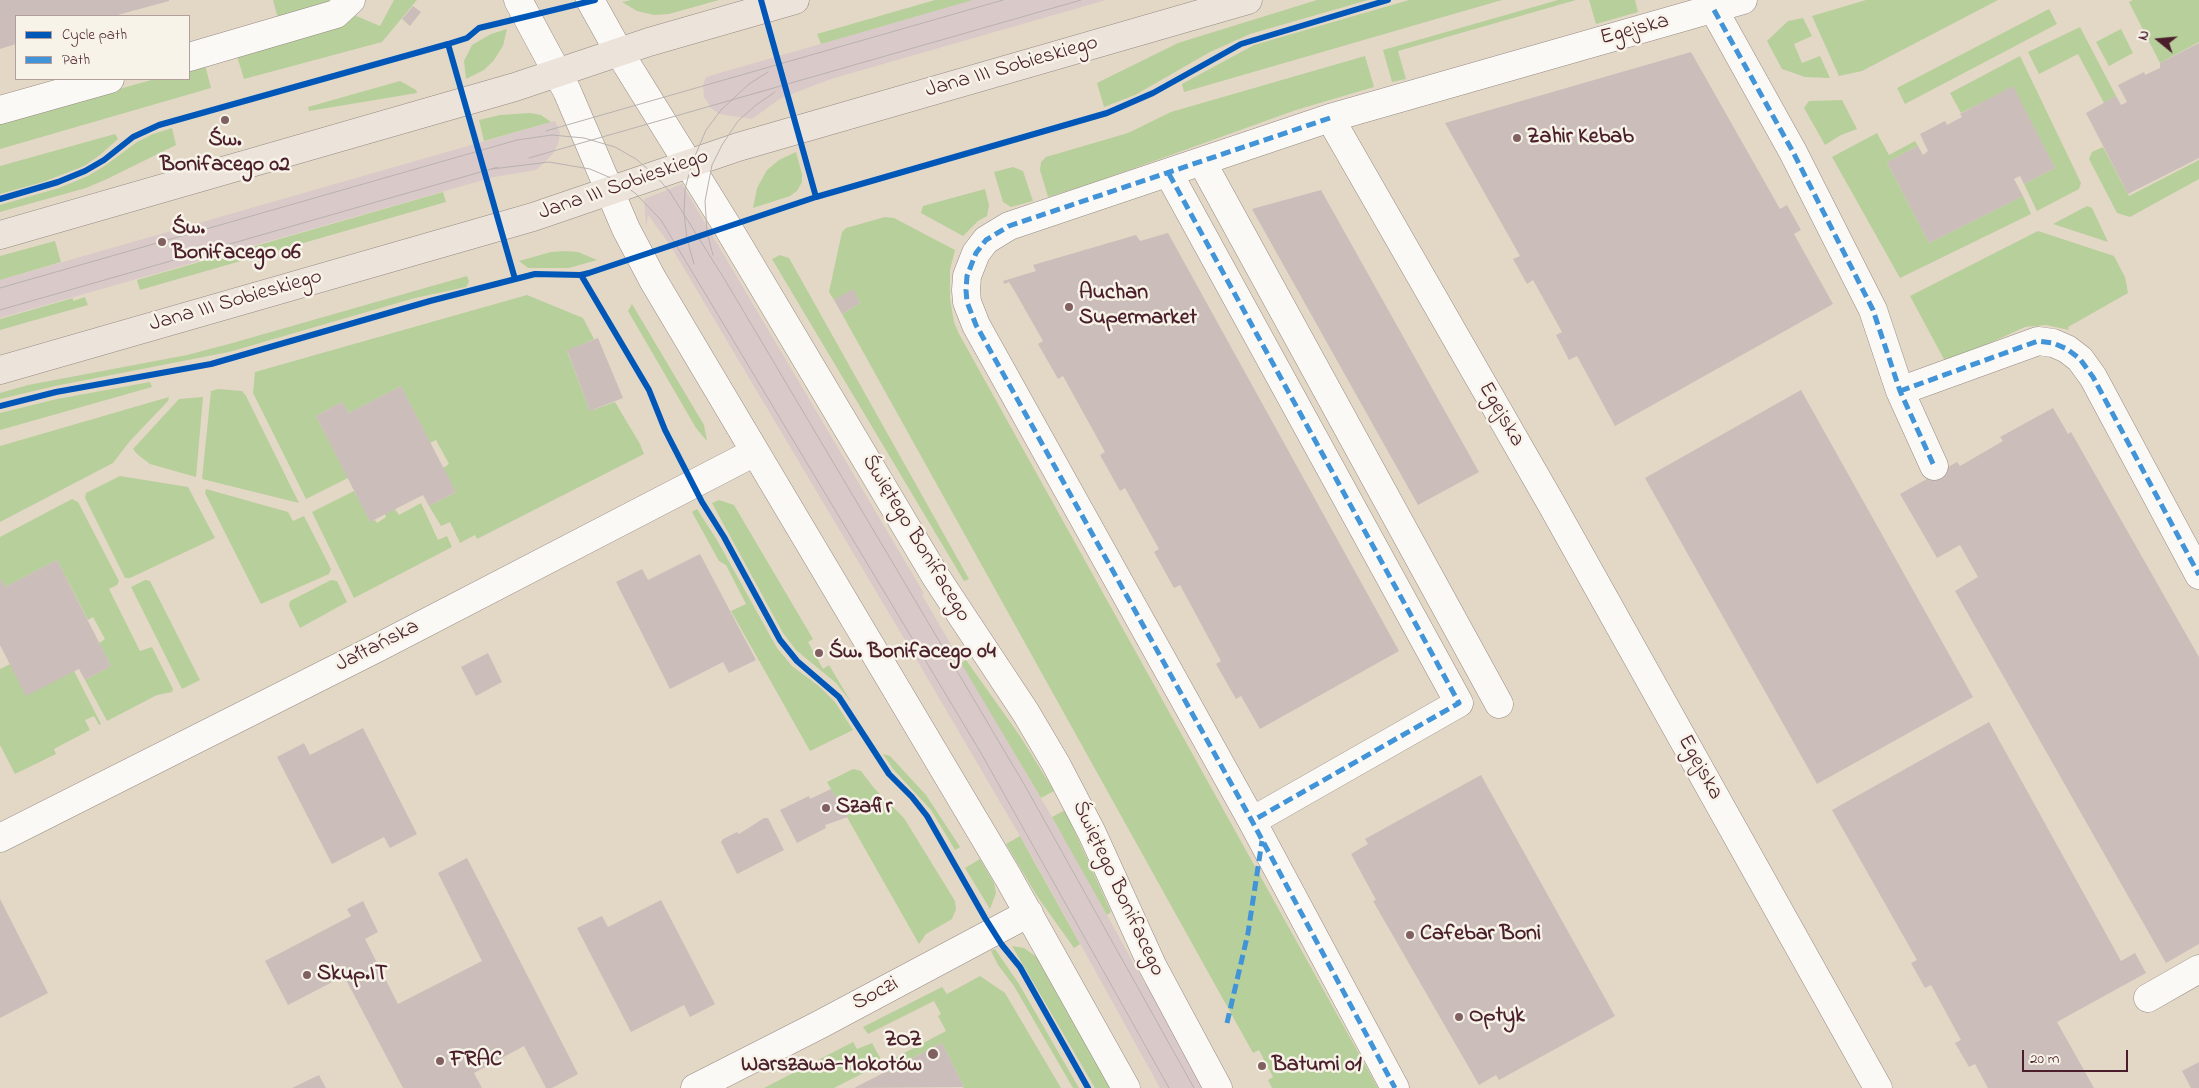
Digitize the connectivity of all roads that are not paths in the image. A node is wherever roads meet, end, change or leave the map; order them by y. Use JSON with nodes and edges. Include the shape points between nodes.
{"nodes":[{"id":1,"x":351,"y":0,"type":"edge"},
{"id":2,"x":518,"y":0,"type":"edge"},
{"id":3,"x":590,"y":0,"type":"edge"},
{"id":4,"x":795,"y":0,"type":"edge"},
{"id":5,"x":1248,"y":0,"type":"edge"},
{"id":6,"x":1743,"y":0,"type":"edge"},
{"id":7,"x":1714,"y":10,"type":"junction"},
{"id":8,"x":619,"y":52,"type":"junction"},
{"id":9,"x":190,"y":56,"type":"edge"},
{"id":10,"x":558,"y":73,"type":"junction"},
{"id":11,"x":106,"y":80,"type":"edge"},
{"id":12,"x":0,"y":110,"type":"edge"},
{"id":13,"x":1330,"y":118,"type":"junction"},
{"id":14,"x":1202,"y":162,"type":"junction"},
{"id":15,"x":689,"y":164,"type":"junction"},
{"id":16,"x":1170,"y":174,"type":"junction"},
{"id":17,"x":610,"y":193,"type":"junction"},
{"id":18,"x":0,"y":234,"type":"edge"},
{"id":19,"x":0,"y":370,"type":"edge"},
{"id":20,"x":1900,"y":391,"type":"junction"},
{"id":21,"x":755,"y":452,"type":"junction"},
{"id":22,"x":1934,"y":466,"type":"dead end"},
{"id":23,"x":2199,"y":575,"type":"edge"},
{"id":24,"x":1499,"y":704,"type":"dead end"},
{"id":25,"x":1252,"y":821,"type":"junction"},
{"id":26,"x":0,"y":838,"type":"edge"},
{"id":27,"x":1028,"y":913,"type":"junction"},
{"id":28,"x":2199,"y":969,"type":"edge"},
{"id":29,"x":2148,"y":998,"type":"dead end"},
{"id":30,"x":695,"y":1088,"type":"edge"},
{"id":31,"x":1126,"y":1088,"type":"edge"},
{"id":32,"x":1218,"y":1088,"type":"edge"},
{"id":33,"x":1395,"y":1088,"type":"edge"},
{"id":34,"x":1878,"y":1088,"type":"edge"}],
"edges":[{"from":1,"to":9,"type":"street","via":[[336,14]]},
{"from":2,"to":10,"type":"street"},
{"from":3,"to":8,"type":"street","name":"Świętego Bonifacego"},
{"from":4,"to":8,"type":"main road"},
{"from":5,"to":15,"type":"main road","name":"Jana III Sobieskiego"},
{"from":6,"to":7,"type":"street","name":"Egejska"},
{"from":7,"to":13,"type":"street","name":"Egejska"},
{"from":7,"to":20,"type":"street","via":[[1793,152],[1873,310]]},
{"from":8,"to":10,"type":"main road"},
{"from":8,"to":15,"type":"street","name":"Świętego Bonifacego"},
{"from":10,"to":17,"type":"street"},
{"from":10,"to":18,"type":"main road"},
{"from":11,"to":12,"type":"street"},
{"from":13,"to":14,"type":"street"},
{"from":13,"to":34,"type":"street","name":"Egejska","via":[[1552,505]]},
{"from":14,"to":16,"type":"street"},
{"from":14,"to":24,"type":"street"},
{"from":15,"to":17,"type":"main road","name":"Jana III Sobieskiego"},
{"from":15,"to":32,"type":"street","name":"Świętego Bonifacego","via":[[936,577],[1056,764],[1104,858],[1152,965]]},
{"from":16,"to":25,"type":"street","via":[[1459,703]]},
{"from":16,"to":25,"type":"street","via":[[996,233],[986,240],[971,265],[967,276],[967,302],[976,325]]},
{"from":17,"to":19,"type":"main road","name":"Jana III Sobieskiego"},
{"from":17,"to":21,"type":"street","via":[[648,272]]},
{"from":20,"to":22,"type":"street"},
{"from":20,"to":23,"type":"street","via":[[2038,341],[2067,348],[2093,377]]},
{"from":21,"to":26,"type":"street","name":"Jałtańska"},
{"from":21,"to":27,"type":"street"},
{"from":25,"to":33,"type":"street"},
{"from":27,"to":30,"type":"street","name":"Soczi"},
{"from":27,"to":31,"type":"street"},
{"from":28,"to":29,"type":"street"}]}
